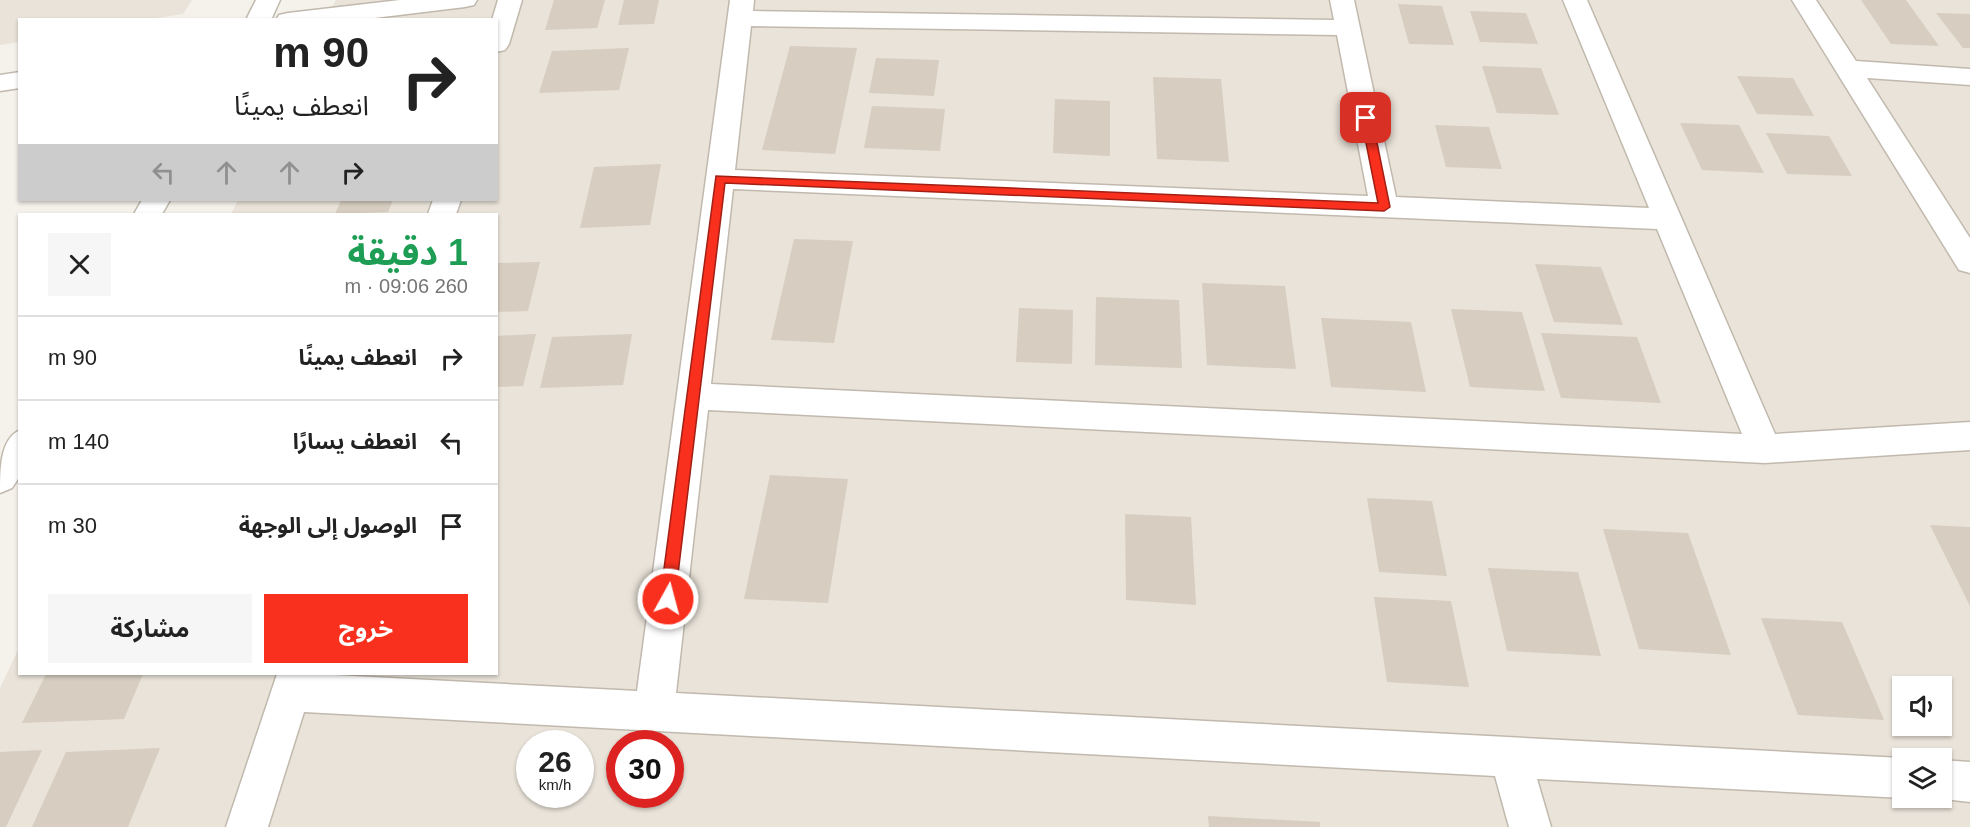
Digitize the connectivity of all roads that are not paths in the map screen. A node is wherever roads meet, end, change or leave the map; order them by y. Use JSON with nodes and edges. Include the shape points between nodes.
{"nodes":[{"id":1,"x":268,"y":0,"type":"edge"},
{"id":2,"x":465,"y":0,"type":"edge"},
{"id":3,"x":510,"y":0,"type":"edge"},
{"id":4,"x":1342,"y":0,"type":"edge"},
{"id":5,"x":1575,"y":0,"type":"edge"},
{"id":6,"x":1804,"y":0,"type":"edge"},
{"id":7,"x":741,"y":9,"type":"edge"},
{"id":8,"x":259,"y":18,"type":"edge"},
{"id":9,"x":306,"y":18,"type":"edge"},
{"id":10,"x":1348,"y":28,"type":"junction"},
{"id":11,"x":498,"y":38,"type":"edge"},
{"id":12,"x":1847,"y":69,"type":"junction"},
{"id":13,"x":1970,"y":77,"type":"edge"},
{"id":14,"x":18,"y":80,"type":"edge"},
{"id":15,"x":0,"y":83,"type":"edge"},
{"id":16,"x":720,"y":179,"type":"junction"},
{"id":17,"x":1384,"y":207,"type":"junction"},
{"id":18,"x":1668,"y":219,"type":"junction"},
{"id":19,"x":1970,"y":262,"type":"edge"},
{"id":20,"x":693,"y":396,"type":"junction"},
{"id":21,"x":1970,"y":436,"type":"edge"},
{"id":22,"x":18,"y":447,"type":"edge"},
{"id":23,"x":1765,"y":449,"type":"junction"},
{"id":24,"x":0,"y":478,"type":"edge"},
{"id":25,"x":293,"y":683,"type":"edge"},
{"id":26,"x":654,"y":711,"type":"junction"},
{"id":27,"x":1510,"y":757,"type":"junction"},
{"id":28,"x":1892,"y":777,"type":"edge"},
{"id":29,"x":1952,"y":781,"type":"edge"},
{"id":30,"x":1970,"y":782,"type":"edge"},
{"id":31,"x":247,"y":827,"type":"edge"},
{"id":32,"x":1530,"y":827,"type":"edge"}],
"edges":[{"from":1,"to":8,"type":"street"},
{"from":2,"to":9,"type":"street"},
{"from":3,"to":11,"type":"street"},
{"from":4,"to":10,"type":"street"},
{"from":5,"to":18,"type":"street"},
{"from":6,"to":12,"type":"street"},
{"from":7,"to":10,"type":"street"},
{"from":7,"to":16,"type":"street"},
{"from":10,"to":17,"type":"street"},
{"from":12,"to":13,"type":"street"},
{"from":12,"to":19,"type":"street"},
{"from":14,"to":15,"type":"street"},
{"from":16,"to":17,"type":"street"},
{"from":16,"to":20,"type":"street"},
{"from":17,"to":18,"type":"street"},
{"from":18,"to":23,"type":"street"},
{"from":20,"to":23,"type":"street"},
{"from":20,"to":26,"type":"street"},
{"from":21,"to":23,"type":"street"},
{"from":22,"to":24,"type":"street"},
{"from":25,"to":26,"type":"street"},
{"from":25,"to":31,"type":"street"},
{"from":26,"to":27,"type":"street"},
{"from":27,"to":28,"type":"street"},
{"from":27,"to":32,"type":"street"},
{"from":29,"to":30,"type":"street"}]}
